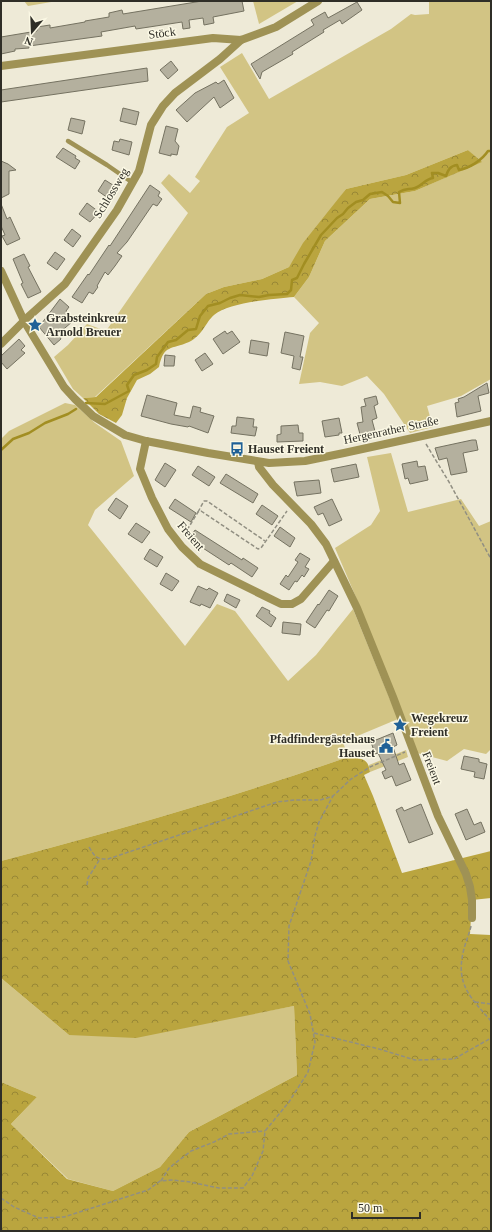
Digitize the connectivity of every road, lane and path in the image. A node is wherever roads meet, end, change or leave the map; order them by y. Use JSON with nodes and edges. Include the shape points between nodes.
{"nodes":[{"id":1,"x":318,"y":1,"type":"edge"},
{"id":2,"x":242,"y":40,"type":"junction"},
{"id":3,"x":1,"y":66,"type":"edge"},
{"id":4,"x":68,"y":141,"type":"dead end"},
{"id":5,"x":133,"y":183,"type":"junction"},
{"id":6,"x":1,"y":271,"type":"edge"},
{"id":7,"x":24,"y":321,"type":"junction"},
{"id":8,"x":1,"y":344,"type":"edge"},
{"id":9,"x":491,"y":421,"type":"edge"},
{"id":10,"x":423,"y":436,"type":"junction"},
{"id":11,"x":146,"y":441,"type":"junction"},
{"id":12,"x":258,"y":462,"type":"junction"},
{"id":13,"x":292,"y":505,"type":"junction"},
{"id":14,"x":198,"y":512,"type":"junction"},
{"id":15,"x":265,"y":541,"type":"junction"},
{"id":16,"x":179,"y":543,"type":"junction"},
{"id":17,"x":491,"y":559,"type":"edge"},
{"id":18,"x":334,"y":561,"type":"junction"},
{"id":19,"x":412,"y":749,"type":"junction"},
{"id":20,"x":333,"y":796,"type":"junction"},
{"id":21,"x":89,"y":847,"type":"dead end"},
{"id":22,"x":100,"y":859,"type":"junction"},
{"id":23,"x":87,"y":885,"type":"dead end"},
{"id":24,"x":472,"y":918,"type":"joint"},
{"id":25,"x":475,"y":1002,"type":"junction"},
{"id":26,"x":491,"y":1004,"type":"edge"},
{"id":27,"x":491,"y":1021,"type":"edge"},
{"id":28,"x":313,"y":1033,"type":"junction"},
{"id":29,"x":491,"y":1038,"type":"edge"},
{"id":30,"x":265,"y":1131,"type":"junction"},
{"id":31,"x":160,"y":1182,"type":"junction"},
{"id":32,"x":1,"y":1198,"type":"edge"}],
"edges":[{"from":1,"to":2,"type":"street","name":"Stöck","via":[[276,27]]},
{"from":2,"to":3,"type":"street","name":"Stöck","via":[[213,38]]},
{"from":2,"to":5,"type":"street","name":"Schlossweg","via":[[175,93],[163,106],[151,126],[142,163]]},
{"from":4,"to":5,"type":"lane"},
{"from":5,"to":7,"type":"street","name":"Schlossweg","via":[[65,284]]},
{"from":6,"to":7,"type":"street","name":"Hergenrather Straße"},
{"from":7,"to":8,"type":"street","name":"Schlossweg"},
{"from":7,"to":11,"type":"street","name":"Hergenrather Straße","via":[[64,387],[75,399],[93,416],[110,427],[125,435]]},
{"from":9,"to":10,"type":"street","name":"Hergenrather Straße"},
{"from":10,"to":12,"type":"street","name":"Hergenrather Straße","via":[[305,460]]},
{"from":10,"to":17,"type":"path"},
{"from":11,"to":12,"type":"street","name":"Hergenrather Straße"},
{"from":11,"to":16,"type":"street","name":"Freient","via":[[140,469],[168,529]]},
{"from":12,"to":13,"type":"street","name":"Freient","via":[[273,485]]},
{"from":13,"to":15,"type":"path"},
{"from":13,"to":18,"type":"street","name":"Freient","via":[[326,544]]},
{"from":14,"to":15,"type":"path","via":[[202,511],[258,549]]},
{"from":14,"to":15,"type":"path","via":[[207,501]]},
{"from":14,"to":16,"type":"path"},
{"from":16,"to":18,"type":"street","name":"Freient","via":[[200,564],[280,604],[292,604],[301,599]]},
{"from":18,"to":19,"type":"street","name":"Freient","via":[[357,608]]},
{"from":19,"to":20,"type":"path","via":[[370,767],[351,779]]},
{"from":19,"to":24,"type":"street","name":"Freient","via":[[438,816],[466,874],[472,900]]},
{"from":20,"to":22,"type":"path","via":[[320,800],[277,802],[152,845],[108,859]]},
{"from":20,"to":28,"type":"path","via":[[319,822],[311,861],[289,926],[288,961],[310,1014]]},
{"from":21,"to":22,"type":"path","via":[[94,856]]},
{"from":22,"to":23,"type":"path","via":[[88,878]]},
{"from":24,"to":25,"type":"path","via":[[461,967],[466,992]]},
{"from":25,"to":26,"type":"path"},
{"from":25,"to":27,"type":"path"},
{"from":28,"to":29,"type":"path","via":[[415,1060],[454,1059]]},
{"from":28,"to":30,"type":"path","via":[[314,1042],[308,1072],[289,1102]]},
{"from":30,"to":31,"type":"path","via":[[229,1134],[191,1151],[169,1168]]},
{"from":30,"to":31,"type":"path","via":[[263,1151],[252,1176],[243,1188],[219,1188],[173,1180]]},
{"from":31,"to":32,"type":"path","via":[[148,1190],[64,1218],[39,1218],[14,1208]]}]}
